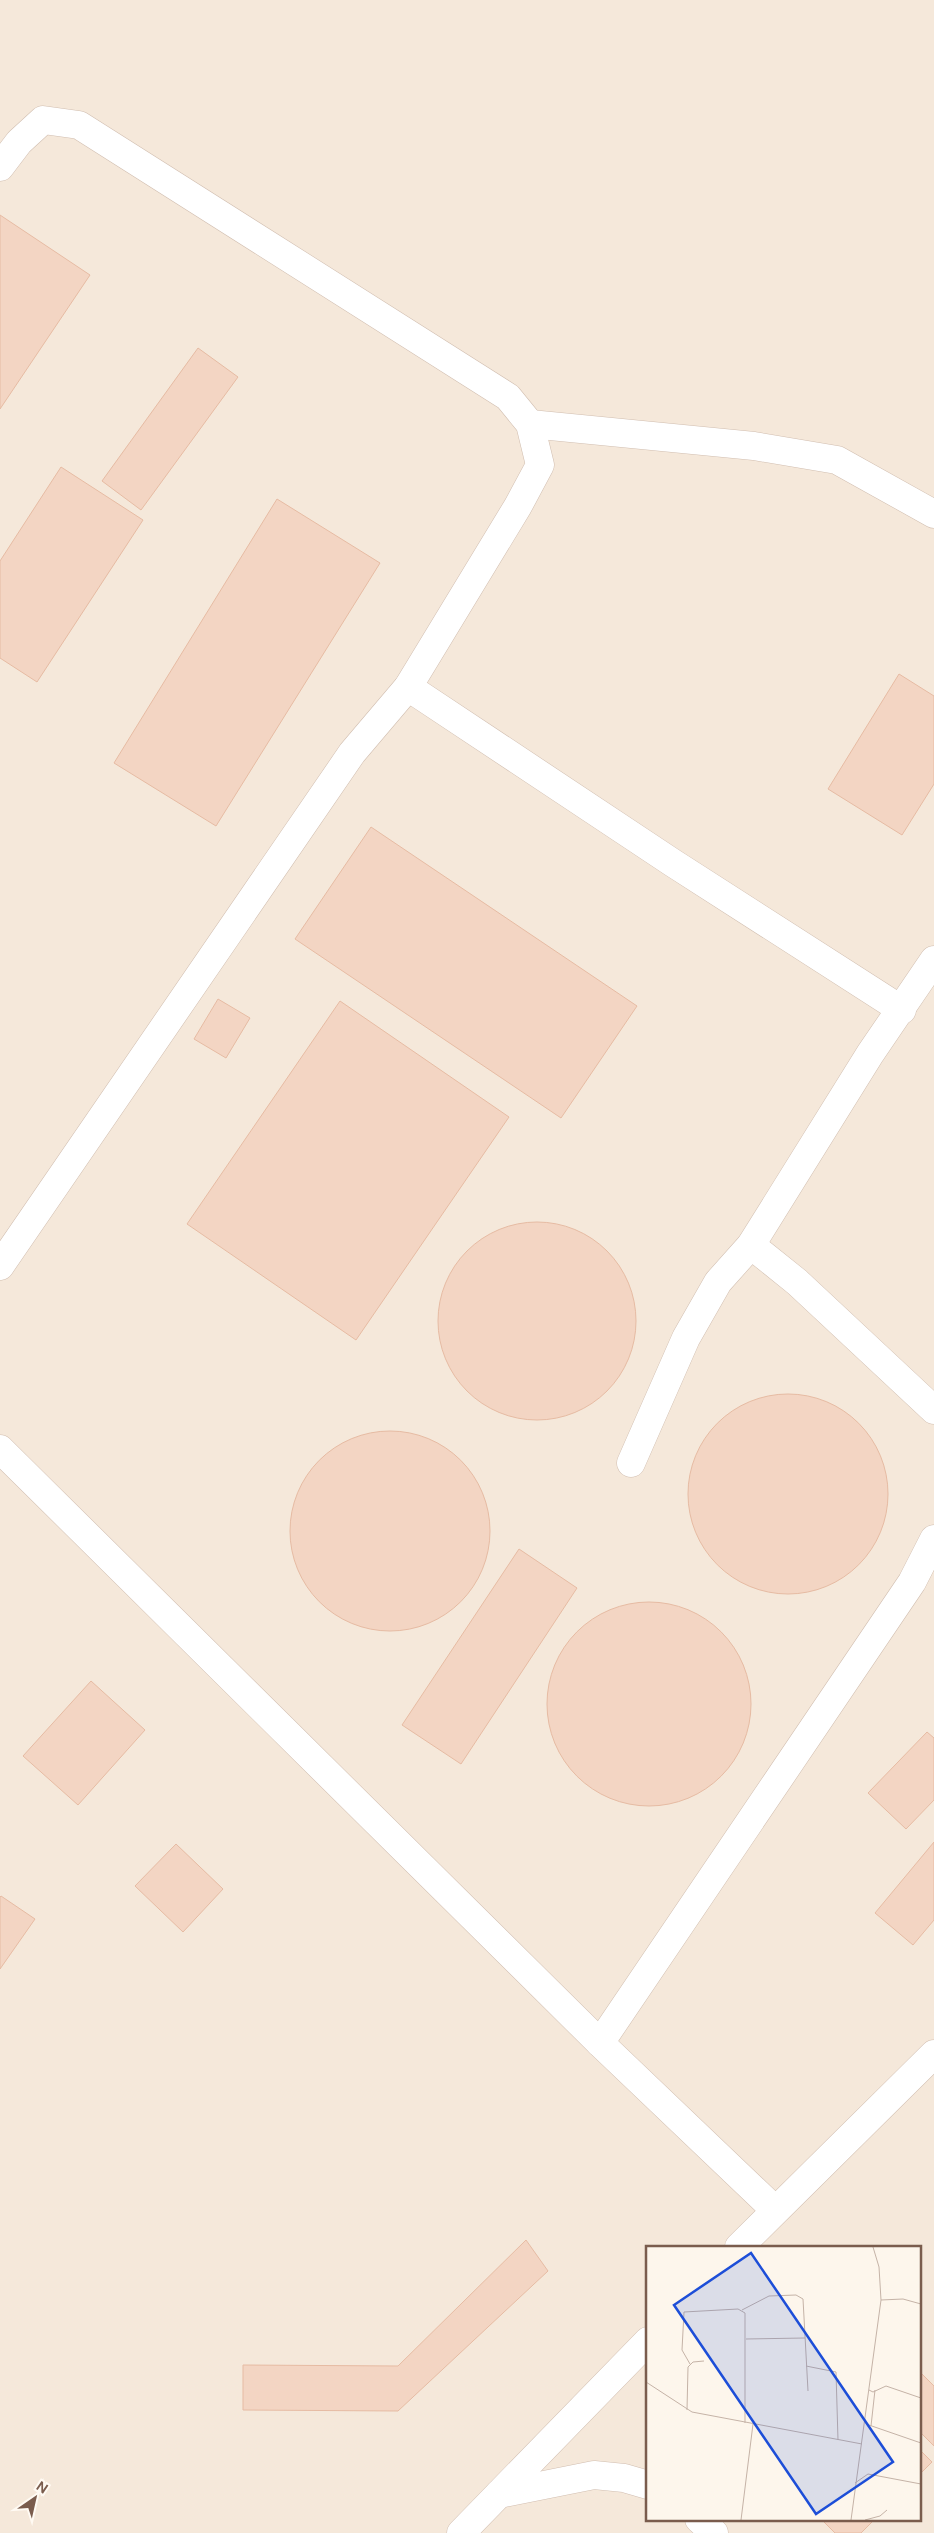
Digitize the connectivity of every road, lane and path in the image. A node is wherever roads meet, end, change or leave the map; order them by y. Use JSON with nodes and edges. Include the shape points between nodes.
{"nodes":[{"id":1,"x":0,"y":167,"type":"edge"},
{"id":2,"x":530,"y":424,"type":"junction"},
{"id":3,"x":934,"y":514,"type":"edge"},
{"id":4,"x":408,"y":687,"type":"junction"},
{"id":5,"x":934,"y":960,"type":"edge"},
{"id":6,"x":902,"y":1010,"type":"junction"},
{"id":7,"x":751,"y":1245,"type":"junction"},
{"id":8,"x":0,"y":1266,"type":"edge"},
{"id":9,"x":934,"y":1410,"type":"edge"},
{"id":10,"x":0,"y":1449,"type":"edge"},
{"id":11,"x":631,"y":1463,"type":"dead end"},
{"id":12,"x":934,"y":1539,"type":"edge"},
{"id":13,"x":600,"y":2043,"type":"junction"},
{"id":14,"x":931,"y":2064,"type":"edge"},
{"id":15,"x":775,"y":2210,"type":"junction"},
{"id":16,"x":740,"y":2246,"type":"edge"},
{"id":17,"x":646,"y":2343,"type":"edge"},
{"id":18,"x":646,"y":2484,"type":"edge"},
{"id":19,"x":499,"y":2494,"type":"junction"},
{"id":20,"x":699,"y":2520,"type":"edge"},
{"id":21,"x":461,"y":2533,"type":"edge"},
{"id":22,"x":714,"y":2533,"type":"edge"}],
"edges":[{"from":1,"to":2,"type":"street","via":[[19,142],[43,120],[79,125],[508,396]]},
{"from":2,"to":3,"type":"street","via":[[754,446],[837,460]]},
{"from":2,"to":4,"type":"street","via":[[540,465]]},
{"from":4,"to":6,"type":"street"},
{"from":4,"to":8,"type":"street","via":[[352,753]]},
{"from":5,"to":6,"type":"street"},
{"from":6,"to":7,"type":"street","via":[[870,1054]]},
{"from":7,"to":9,"type":"street","via":[[797,1282]]},
{"from":7,"to":11,"type":"street","via":[[718,1282],[686,1338]]},
{"from":10,"to":13,"type":"street"},
{"from":12,"to":13,"type":"street","via":[[912,1582]]},
{"from":13,"to":15,"type":"street"},
{"from":14,"to":15,"type":"street"},
{"from":15,"to":16,"type":"street"},
{"from":17,"to":19,"type":"street"},
{"from":18,"to":19,"type":"street","via":[[594,2475]]},
{"from":19,"to":21,"type":"street"},
{"from":20,"to":22,"type":"street"}]}
